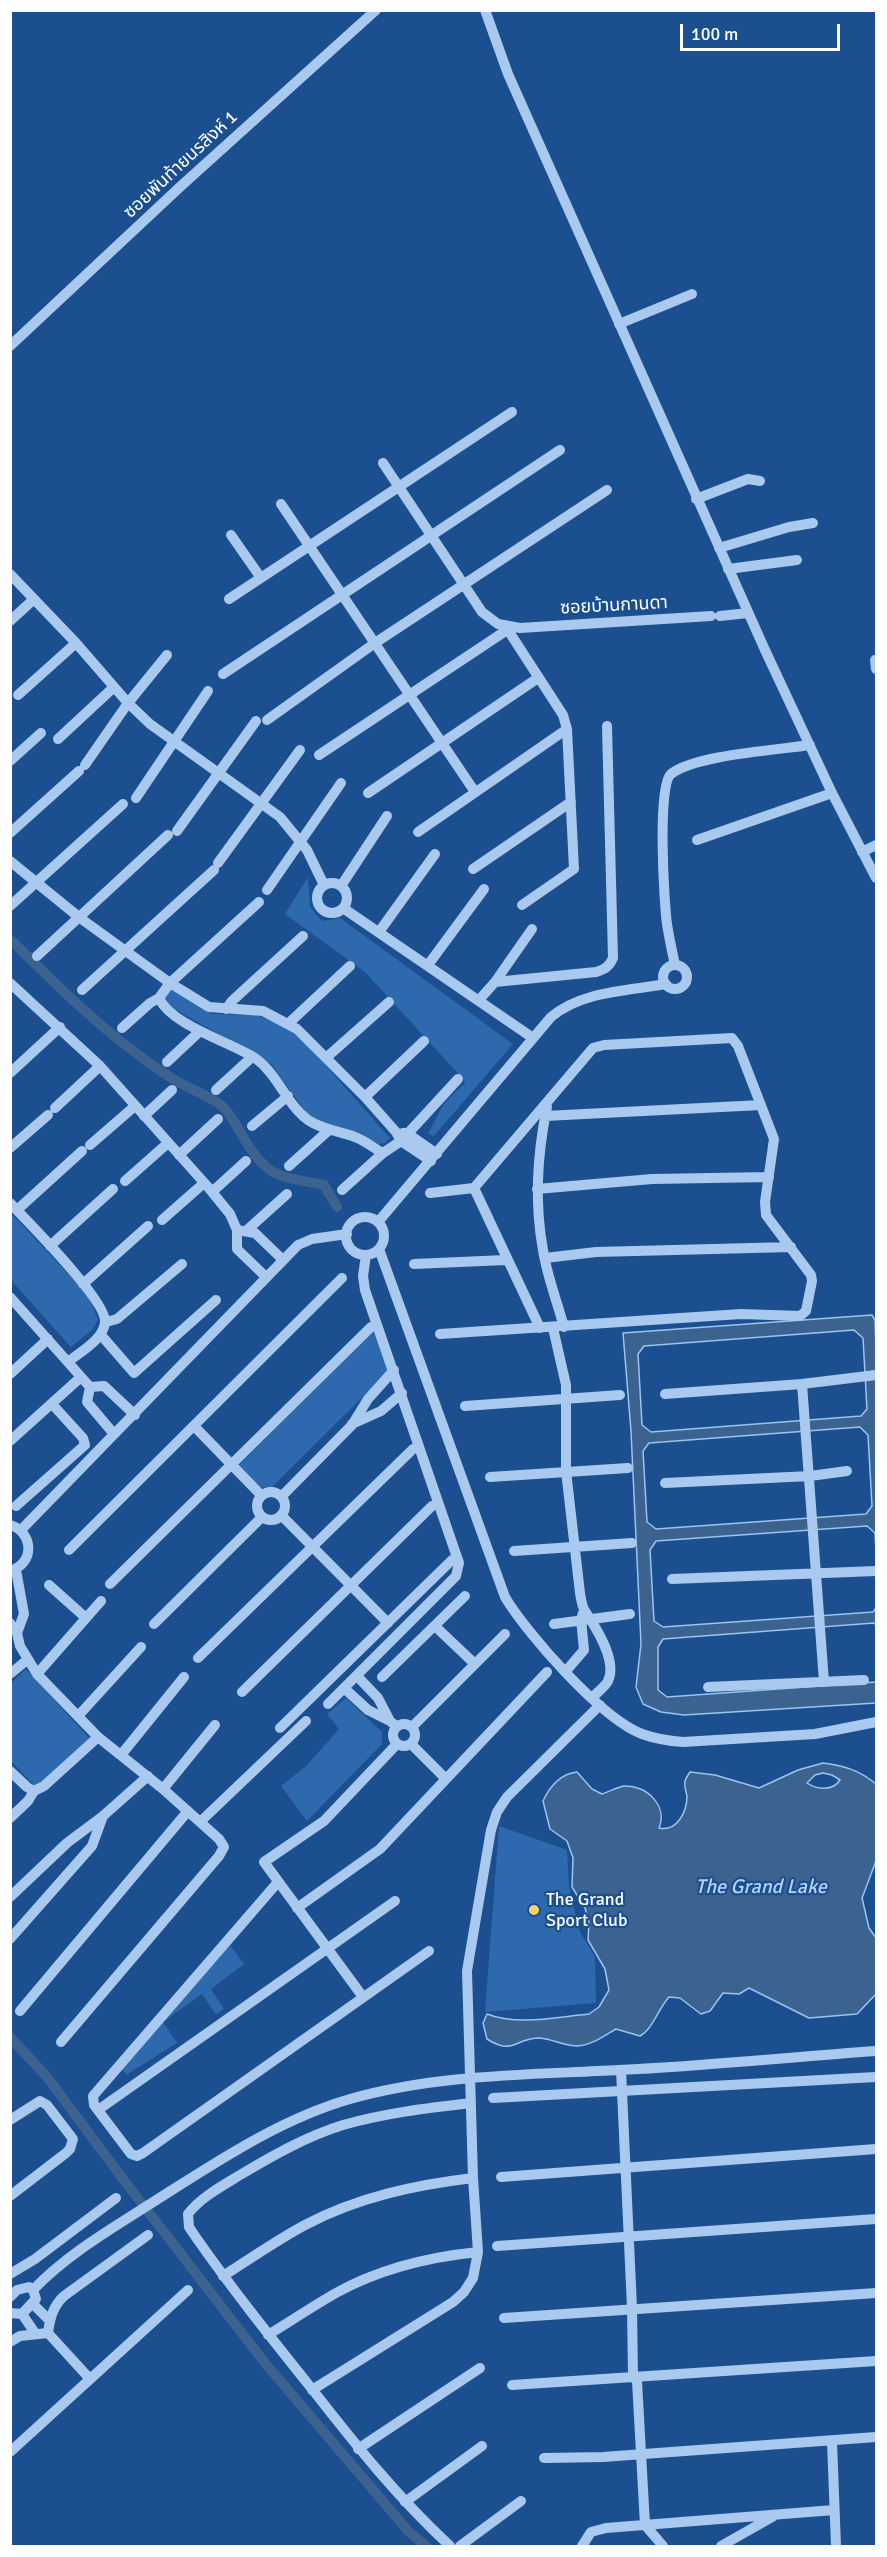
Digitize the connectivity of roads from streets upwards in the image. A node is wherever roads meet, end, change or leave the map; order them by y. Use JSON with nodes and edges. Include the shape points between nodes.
{"nodes":[{"id":1,"x":376,"y":10,"type":"edge"},
{"id":2,"x":484,"y":10,"type":"edge"},
{"id":3,"x":692,"y":294,"type":"dead end"},
{"id":4,"x":619,"y":324,"type":"junction"},
{"id":5,"x":10,"y":346,"type":"edge"},
{"id":6,"x":512,"y":412,"type":"dead end"},
{"id":7,"x":560,"y":450,"type":"dead end"},
{"id":8,"x":383,"y":463,"type":"dead end"},
{"id":9,"x":760,"y":481,"type":"dead end"},
{"id":10,"x":398,"y":487,"type":"junction"},
{"id":11,"x":607,"y":489,"type":"dead end"},
{"id":12,"x":696,"y":499,"type":"junction"},
{"id":13,"x":281,"y":504,"type":"dead end"},
{"id":14,"x":813,"y":523,"type":"dead end"},
{"id":15,"x":231,"y":535,"type":"dead end"},
{"id":16,"x":430,"y":538,"type":"junction"},
{"id":17,"x":310,"y":545,"type":"junction"},
{"id":18,"x":719,"y":548,"type":"junction"},
{"id":19,"x":797,"y":560,"type":"dead end"},
{"id":20,"x":728,"y":569,"type":"junction"},
{"id":21,"x":10,"y":574,"type":"edge"},
{"id":22,"x":261,"y":578,"type":"junction"},
{"id":23,"x":463,"y":585,"type":"junction"},
{"id":24,"x":344,"y":595,"type":"junction"},
{"id":25,"x":34,"y":599,"type":"junction"},
{"id":26,"x":230,"y":599,"type":"dead end"},
{"id":27,"x":748,"y":614,"type":"junction"},
{"id":28,"x":10,"y":621,"type":"edge"},
{"id":29,"x":507,"y":629,"type":"junction"},
{"id":30,"x":76,"y":643,"type":"junction"},
{"id":31,"x":375,"y":643,"type":"junction"},
{"id":32,"x":167,"y":655,"type":"dead end"},
{"id":33,"x":223,"y":674,"type":"dead end"},
{"id":34,"x":538,"y":678,"type":"junction"},
{"id":35,"x":114,"y":687,"type":"junction"},
{"id":36,"x":208,"y":691,"type":"dead end"},
{"id":37,"x":409,"y":693,"type":"junction"},
{"id":38,"x":18,"y":695,"type":"dead end"},
{"id":39,"x":128,"y":703,"type":"junction"},
{"id":40,"x":607,"y":726,"type":"dead end"},
{"id":41,"x":567,"y":729,"type":"junction"},
{"id":42,"x":41,"y":733,"type":"dead end"},
{"id":43,"x":58,"y":739,"type":"dead end"},
{"id":44,"x":174,"y":741,"type":"junction"},
{"id":45,"x":442,"y":743,"type":"junction"},
{"id":46,"x":810,"y":746,"type":"junction"},
{"id":47,"x":300,"y":750,"type":"dead end"},
{"id":48,"x":319,"y":755,"type":"dead end"},
{"id":49,"x":10,"y":761,"type":"edge"},
{"id":50,"x":219,"y":772,"type":"junction"},
{"id":51,"x":341,"y":783,"type":"dead end"},
{"id":52,"x":475,"y":792,"type":"junction"},
{"id":53,"x":368,"y":793,"type":"dead end"},
{"id":54,"x":832,"y":793,"type":"junction"},
{"id":55,"x":136,"y":798,"type":"dead end"},
{"id":56,"x":261,"y":801,"type":"junction"},
{"id":57,"x":571,"y":802,"type":"junction"},
{"id":58,"x":123,"y":804,"type":"dead end"},
{"id":59,"x":387,"y":816,"type":"dead end"},
{"id":60,"x":418,"y":832,"type":"dead end"},
{"id":61,"x":10,"y":833,"type":"edge"},
{"id":62,"x":697,"y":840,"type":"dead end"},
{"id":63,"x":301,"y":841,"type":"junction"},
{"id":64,"x":876,"y":845,"type":"edge"},
{"id":65,"x":862,"y":852,"type":"junction"},
{"id":66,"x":435,"y":854,"type":"dead end"},
{"id":67,"x":10,"y":861,"type":"edge"},
{"id":68,"x":473,"y":869,"type":"dead end"},
{"id":69,"x":876,"y":878,"type":"edge"},
{"id":70,"x":36,"y":884,"type":"junction"},
{"id":71,"x":324,"y":885,"type":"junction"},
{"id":72,"x":341,"y":886,"type":"junction"},
{"id":73,"x":484,"y":889,"type":"dead end"},
{"id":74,"x":267,"y":890,"type":"dead end"},
{"id":75,"x":259,"y":902,"type":"dead end"},
{"id":76,"x":522,"y":905,"type":"dead end"},
{"id":77,"x":10,"y":906,"type":"edge"},
{"id":78,"x":343,"y":908,"type":"junction"},
{"id":79,"x":80,"y":918,"type":"junction"},
{"id":80,"x":532,"y":928,"type":"dead end"},
{"id":81,"x":379,"y":932,"type":"junction"},
{"id":82,"x":303,"y":936,"type":"dead end"},
{"id":83,"x":125,"y":951,"type":"junction"},
{"id":84,"x":37,"y":956,"type":"dead end"},
{"id":85,"x":675,"y":964,"type":"junction"},
{"id":86,"x":428,"y":965,"type":"junction"},
{"id":87,"x":350,"y":966,"type":"dead end"},
{"id":88,"x":10,"y":982,"type":"edge"},
{"id":89,"x":495,"y":982,"type":"junction"},
{"id":90,"x":170,"y":983,"type":"junction"},
{"id":91,"x":666,"y":984,"type":"junction"},
{"id":92,"x":82,"y":990,"type":"dead end"},
{"id":93,"x":20,"y":991,"type":"junction"},
{"id":94,"x":159,"y":998,"type":"junction"},
{"id":95,"x":10,"y":1000,"type":"edge"},
{"id":96,"x":479,"y":1000,"type":"junction"},
{"id":97,"x":389,"y":1002,"type":"dead end"},
{"id":98,"x":226,"y":1009,"type":"junction"},
{"id":99,"x":289,"y":1023,"type":"junction"},
{"id":100,"x":60,"y":1027,"type":"junction"},
{"id":101,"x":122,"y":1028,"type":"dead end"},
{"id":102,"x":200,"y":1031,"type":"junction"},
{"id":103,"x":533,"y":1038,"type":"junction"},
{"id":104,"x":424,"y":1041,"type":"dead end"},
{"id":105,"x":252,"y":1057,"type":"junction"},
{"id":106,"x":327,"y":1057,"type":"junction"},
{"id":107,"x":167,"y":1062,"type":"dead end"},
{"id":108,"x":100,"y":1066,"type":"junction"},
{"id":109,"x":10,"y":1073,"type":"edge"},
{"id":110,"x":458,"y":1079,"type":"dead end"},
{"id":111,"x":172,"y":1090,"type":"dead end"},
{"id":112,"x":216,"y":1090,"type":"dead end"},
{"id":113,"x":288,"y":1096,"type":"junction"},
{"id":114,"x":365,"y":1097,"type":"junction"},
{"id":115,"x":547,"y":1103,"type":"junction"},
{"id":116,"x":761,"y":1105,"type":"junction"},
{"id":117,"x":135,"y":1106,"type":"junction"},
{"id":118,"x":144,"y":1116,"type":"junction"},
{"id":119,"x":545,"y":1116,"type":"junction"},
{"id":120,"x":218,"y":1119,"type":"dead end"},
{"id":121,"x":252,"y":1126,"type":"dead end"},
{"id":122,"x":329,"y":1130,"type":"junction"},
{"id":123,"x":401,"y":1135,"type":"junction"},
{"id":124,"x":168,"y":1143,"type":"junction"},
{"id":125,"x":10,"y":1148,"type":"edge"},
{"id":126,"x":383,"y":1153,"type":"junction"},
{"id":127,"x":179,"y":1155,"type":"junction"},
{"id":128,"x":434,"y":1157,"type":"junction"},
{"id":129,"x":246,"y":1161,"type":"dead end"},
{"id":130,"x":289,"y":1166,"type":"dead end"},
{"id":131,"x":769,"y":1178,"type":"junction"},
{"id":132,"x":125,"y":1180,"type":"dead end"},
{"id":133,"x":208,"y":1188,"type":"junction"},
{"id":134,"x":474,"y":1188,"type":"junction"},
{"id":135,"x":113,"y":1189,"type":"dead end"},
{"id":136,"x":537,"y":1189,"type":"junction"},
{"id":137,"x":342,"y":1190,"type":"dead end"},
{"id":138,"x":429,"y":1193,"type":"dead end"},
{"id":139,"x":287,"y":1194,"type":"dead end"},
{"id":140,"x":14,"y":1207,"type":"edge"},
{"id":141,"x":162,"y":1220,"type":"dead end"},
{"id":142,"x":378,"y":1222,"type":"junction"},
{"id":143,"x":148,"y":1226,"type":"dead end"},
{"id":144,"x":242,"y":1230,"type":"junction"},
{"id":145,"x":347,"y":1234,"type":"junction"},
{"id":146,"x":50,"y":1246,"type":"junction"},
{"id":147,"x":791,"y":1247,"type":"junction"},
{"id":148,"x":379,"y":1249,"type":"junction"},
{"id":149,"x":366,"y":1255,"type":"junction"},
{"id":150,"x":545,"y":1258,"type":"junction"},
{"id":151,"x":282,"y":1259,"type":"junction"},
{"id":152,"x":506,"y":1260,"type":"junction"},
{"id":153,"x":182,"y":1264,"type":"dead end"},
{"id":154,"x":414,"y":1264,"type":"dead end"},
{"id":155,"x":266,"y":1277,"type":"junction"},
{"id":156,"x":342,"y":1278,"type":"dead end"},
{"id":157,"x":83,"y":1284,"type":"junction"},
{"id":158,"x":216,"y":1300,"type":"dead end"},
{"id":159,"x":12,"y":1302,"type":"edge"},
{"id":160,"x":105,"y":1322,"type":"junction"},
{"id":161,"x":371,"y":1327,"type":"dead end"},
{"id":162,"x":558,"y":1327,"type":"junction"},
{"id":163,"x":540,"y":1328,"type":"junction"},
{"id":164,"x":440,"y":1334,"type":"dead end"},
{"id":165,"x":101,"y":1335,"type":"junction"},
{"id":166,"x":48,"y":1340,"type":"junction"},
{"id":167,"x":68,"y":1362,"type":"junction"},
{"id":168,"x":394,"y":1370,"type":"junction"},
{"id":169,"x":10,"y":1374,"type":"edge"},
{"id":170,"x":876,"y":1375,"type":"edge"},
{"id":171,"x":81,"y":1377,"type":"junction"},
{"id":172,"x":802,"y":1384,"type":"junction"},
{"id":173,"x":90,"y":1387,"type":"junction"},
{"id":174,"x":402,"y":1393,"type":"junction"},
{"id":175,"x":665,"y":1394,"type":"dead end"},
{"id":176,"x":620,"y":1395,"type":"dead end"},
{"id":177,"x":567,"y":1400,"type":"junction"},
{"id":178,"x":52,"y":1404,"type":"junction"},
{"id":179,"x":465,"y":1406,"type":"dead end"},
{"id":180,"x":135,"y":1415,"type":"junction"},
{"id":181,"x":352,"y":1425,"type":"junction"},
{"id":182,"x":194,"y":1426,"type":"junction"},
{"id":183,"x":114,"y":1434,"type":"junction"},
{"id":184,"x":10,"y":1441,"type":"edge"},
{"id":185,"x":413,"y":1449,"type":"dead end"},
{"id":186,"x":231,"y":1465,"type":"junction"},
{"id":187,"x":628,"y":1468,"type":"dead end"},
{"id":188,"x":566,"y":1471,"type":"junction"},
{"id":189,"x":847,"y":1471,"type":"dead end"},
{"id":190,"x":810,"y":1476,"type":"junction"},
{"id":191,"x":490,"y":1477,"type":"dead end"},
{"id":192,"x":665,"y":1483,"type":"dead end"},
{"id":193,"x":261,"y":1495,"type":"junction"},
{"id":194,"x":282,"y":1496,"type":"junction"},
{"id":195,"x":16,"y":1506,"type":"dead end"},
{"id":196,"x":432,"y":1506,"type":"dead end"},
{"id":197,"x":281,"y":1515,"type":"junction"},
{"id":198,"x":262,"y":1517,"type":"junction"},
{"id":199,"x":16,"y":1527,"type":"edge"},
{"id":200,"x":632,"y":1544,"type":"dead end"},
{"id":201,"x":312,"y":1547,"type":"junction"},
{"id":202,"x":573,"y":1547,"type":"junction"},
{"id":203,"x":69,"y":1550,"type":"dead end"},
{"id":204,"x":514,"y":1551,"type":"dead end"},
{"id":205,"x":452,"y":1560,"type":"dead end"},
{"id":206,"x":13,"y":1570,"type":"edge"},
{"id":207,"x":875,"y":1571,"type":"edge"},
{"id":208,"x":816,"y":1573,"type":"junction"},
{"id":209,"x":672,"y":1579,"type":"dead end"},
{"id":210,"x":110,"y":1584,"type":"dead end"},
{"id":211,"x":49,"y":1585,"type":"dead end"},
{"id":212,"x":351,"y":1586,"type":"junction"},
{"id":213,"x":465,"y":1596,"type":"dead end"},
{"id":214,"x":101,"y":1601,"type":"dead end"},
{"id":215,"x":630,"y":1614,"type":"dead end"},
{"id":216,"x":586,"y":1616,"type":"junction"},
{"id":217,"x":86,"y":1618,"type":"junction"},
{"id":218,"x":10,"y":1623,"type":"edge"},
{"id":219,"x":388,"y":1623,"type":"junction"},
{"id":220,"x":154,"y":1624,"type":"dead end"},
{"id":221,"x":554,"y":1624,"type":"dead end"},
{"id":222,"x":435,"y":1626,"type":"junction"},
{"id":223,"x":16,"y":1633,"type":"junction"},
{"id":224,"x":505,"y":1634,"type":"dead end"},
{"id":225,"x":141,"y":1647,"type":"dead end"},
{"id":226,"x":198,"y":1658,"type":"dead end"},
{"id":227,"x":27,"y":1660,"type":"junction"},
{"id":228,"x":475,"y":1664,"type":"junction"},
{"id":229,"x":566,"y":1671,"type":"junction"},
{"id":230,"x":547,"y":1672,"type":"dead end"},
{"id":231,"x":10,"y":1674,"type":"edge"},
{"id":232,"x":37,"y":1674,"type":"junction"},
{"id":233,"x":357,"y":1676,"type":"junction"},
{"id":234,"x":184,"y":1677,"type":"dead end"},
{"id":235,"x":382,"y":1677,"type":"dead end"},
{"id":236,"x":864,"y":1680,"type":"dead end"},
{"id":237,"x":824,"y":1682,"type":"junction"},
{"id":238,"x":708,"y":1687,"type":"dead end"},
{"id":239,"x":344,"y":1688,"type":"junction"},
{"id":240,"x":242,"y":1692,"type":"dead end"},
{"id":241,"x":596,"y":1702,"type":"junction"},
{"id":242,"x":328,"y":1704,"type":"dead end"},
{"id":243,"x":79,"y":1715,"type":"junction"},
{"id":244,"x":306,"y":1721,"type":"dead end"},
{"id":245,"x":876,"y":1722,"type":"edge"},
{"id":246,"x":394,"y":1724,"type":"junction"},
{"id":247,"x":215,"y":1725,"type":"dead end"},
{"id":248,"x":412,"y":1727,"type":"junction"},
{"id":249,"x":280,"y":1728,"type":"dead end"},
{"id":250,"x":98,"y":1737,"type":"junction"},
{"id":251,"x":397,"y":1744,"type":"junction"},
{"id":252,"x":411,"y":1744,"type":"junction"},
{"id":253,"x":121,"y":1755,"type":"junction"},
{"id":254,"x":10,"y":1771,"type":"edge"},
{"id":255,"x":147,"y":1776,"type":"junction"},
{"id":256,"x":446,"y":1779,"type":"junction"},
{"id":257,"x":163,"y":1789,"type":"junction"},
{"id":258,"x":34,"y":1791,"type":"junction"},
{"id":259,"x":188,"y":1811,"type":"junction"},
{"id":260,"x":103,"y":1816,"type":"junction"},
{"id":261,"x":10,"y":1818,"type":"edge"},
{"id":262,"x":200,"y":1822,"type":"junction"},
{"id":263,"x":278,"y":1882,"type":"junction"},
{"id":264,"x":10,"y":1897,"type":"edge"},
{"id":265,"x":395,"y":1901,"type":"dead end"},
{"id":266,"x":297,"y":1908,"type":"junction"},
{"id":267,"x":10,"y":1939,"type":"edge"},
{"id":268,"x":327,"y":1949,"type":"junction"},
{"id":269,"x":429,"y":1950,"type":"dead end"},
{"id":270,"x":363,"y":1997,"type":"junction"},
{"id":271,"x":20,"y":2011,"type":"dead end"},
{"id":272,"x":61,"y":2042,"type":"dead end"},
{"id":273,"x":876,"y":2051,"type":"edge"},
{"id":274,"x":621,"y":2070,"type":"junction"},
{"id":275,"x":471,"y":2077,"type":"junction"},
{"id":276,"x":876,"y":2077,"type":"edge"},
{"id":277,"x":621,"y":2092,"type":"junction"},
{"id":278,"x":493,"y":2098,"type":"dead end"},
{"id":279,"x":471,"y":2103,"type":"junction"},
{"id":280,"x":98,"y":2110,"type":"junction"},
{"id":281,"x":10,"y":2120,"type":"edge"},
{"id":282,"x":876,"y":2149,"type":"edge"},
{"id":283,"x":625,"y":2169,"type":"junction"},
{"id":284,"x":501,"y":2177,"type":"dead end"},
{"id":285,"x":473,"y":2178,"type":"junction"},
{"id":286,"x":10,"y":2196,"type":"edge"},
{"id":287,"x":116,"y":2198,"type":"dead end"},
{"id":288,"x":876,"y":2219,"type":"edge"},
{"id":289,"x":148,"y":2235,"type":"dead end"},
{"id":290,"x":629,"y":2238,"type":"junction"},
{"id":291,"x":497,"y":2246,"type":"dead end"},
{"id":292,"x":478,"y":2252,"type":"junction"},
{"id":293,"x":10,"y":2274,"type":"edge"},
{"id":294,"x":223,"y":2276,"type":"junction"},
{"id":295,"x":13,"y":2290,"type":"edge"},
{"id":296,"x":33,"y":2290,"type":"junction"},
{"id":297,"x":188,"y":2290,"type":"dead end"},
{"id":298,"x":876,"y":2293,"type":"edge"},
{"id":299,"x":33,"y":2304,"type":"junction"},
{"id":300,"x":632,"y":2307,"type":"junction"},
{"id":301,"x":16,"y":2314,"type":"edge"},
{"id":302,"x":504,"y":2318,"type":"dead end"},
{"id":303,"x":50,"y":2321,"type":"junction"},
{"id":304,"x":35,"y":2333,"type":"junction"},
{"id":305,"x":48,"y":2333,"type":"junction"},
{"id":306,"x":268,"y":2335,"type":"junction"},
{"id":307,"x":10,"y":2342,"type":"edge"},
{"id":308,"x":876,"y":2361,"type":"edge"},
{"id":309,"x":480,"y":2368,"type":"dead end"},
{"id":310,"x":633,"y":2377,"type":"junction"},
{"id":311,"x":90,"y":2379,"type":"junction"},
{"id":312,"x":512,"y":2385,"type":"dead end"},
{"id":313,"x":312,"y":2390,"type":"junction"},
{"id":314,"x":876,"y":2437,"type":"edge"},
{"id":315,"x":831,"y":2442,"type":"junction"},
{"id":316,"x":482,"y":2446,"type":"dead end"},
{"id":317,"x":358,"y":2448,"type":"junction"},
{"id":318,"x":10,"y":2452,"type":"edge"},
{"id":319,"x":641,"y":2454,"type":"junction"},
{"id":320,"x":544,"y":2458,"type":"dead end"},
{"id":321,"x":521,"y":2501,"type":"dead end"},
{"id":322,"x":405,"y":2502,"type":"junction"},
{"id":323,"x":834,"y":2510,"type":"junction"},
{"id":324,"x":777,"y":2515,"type":"junction"},
{"id":325,"x":645,"y":2525,"type":"junction"},
{"id":326,"x":450,"y":2547,"type":"edge"},
{"id":327,"x":460,"y":2547,"type":"edge"},
{"id":328,"x":582,"y":2547,"type":"edge"},
{"id":329,"x":663,"y":2547,"type":"edge"},
{"id":330,"x":721,"y":2547,"type":"edge"},
{"id":331,"x":836,"y":2547,"type":"edge"}],
"edges":[{"from":1,"to":5,"type":"street","name":"ซอยพันท้ายนรสิงห์ 1"},
{"from":2,"to":4,"type":"street","via":[[508,74]]},
{"from":3,"to":4,"type":"street"},
{"from":4,"to":12,"type":"street"},
{"from":6,"to":10,"type":"street"},
{"from":7,"to":16,"type":"street"},
{"from":8,"to":10,"type":"street"},
{"from":9,"to":12,"type":"street","via":[[748,479]]},
{"from":10,"to":16,"type":"street"},
{"from":10,"to":17,"type":"street"},
{"from":11,"to":23,"type":"street"},
{"from":12,"to":18,"type":"street"},
{"from":13,"to":17,"type":"street"},
{"from":14,"to":18,"type":"street"},
{"from":15,"to":22,"type":"street"},
{"from":16,"to":23,"type":"street"},
{"from":16,"to":24,"type":"street"},
{"from":17,"to":22,"type":"street"},
{"from":17,"to":24,"type":"street"},
{"from":18,"to":20,"type":"street"},
{"from":19,"to":20,"type":"street"},
{"from":20,"to":27,"type":"street"},
{"from":21,"to":25,"type":"street"},
{"from":22,"to":26,"type":"street"},
{"from":23,"to":29,"type":"street","via":[[486,617]]},
{"from":23,"to":31,"type":"street"},
{"from":24,"to":31,"type":"street"},
{"from":24,"to":33,"type":"street"},
{"from":25,"to":28,"type":"street"},
{"from":25,"to":30,"type":"street"},
{"from":27,"to":29,"type":"street","name":"ซอยบ้านกานดา"},
{"from":27,"to":46,"type":"street"},
{"from":29,"to":34,"type":"street"},
{"from":29,"to":37,"type":"street"},
{"from":30,"to":35,"type":"street"},
{"from":30,"to":38,"type":"street"},
{"from":31,"to":37,"type":"street"},
{"from":31,"to":50,"type":"street","via":[[262,720]]},
{"from":32,"to":39,"type":"street"},
{"from":34,"to":41,"type":"street","via":[[563,715]]},
{"from":34,"to":45,"type":"street"},
{"from":35,"to":39,"type":"street"},
{"from":35,"to":43,"type":"street"},
{"from":36,"to":44,"type":"street"},
{"from":37,"to":45,"type":"street"},
{"from":37,"to":48,"type":"street"},
{"from":39,"to":44,"type":"street"},
{"from":39,"to":61,"type":"street","via":[[82,768]]},
{"from":40,"to":89,"type":"street","via":[[613,958],[596,972]]},
{"from":41,"to":52,"type":"street"},
{"from":41,"to":57,"type":"street"},
{"from":42,"to":49,"type":"street"},
{"from":44,"to":50,"type":"street"},
{"from":44,"to":55,"type":"street"},
{"from":45,"to":52,"type":"street"},
{"from":45,"to":53,"type":"street"},
{"from":46,"to":54,"type":"street"},
{"from":46,"to":85,"type":"street","via":[[704,761],[670,774],[666,780],[664,892]]},
{"from":47,"to":56,"type":"street"},
{"from":50,"to":56,"type":"street"},
{"from":50,"to":79,"type":"street","via":[[172,833]]},
{"from":51,"to":63,"type":"street"},
{"from":52,"to":60,"type":"street"},
{"from":54,"to":62,"type":"street"},
{"from":54,"to":65,"type":"street"},
{"from":56,"to":63,"type":"street"},
{"from":56,"to":83,"type":"street","via":[[216,866]]},
{"from":57,"to":68,"type":"street"},
{"from":57,"to":76,"type":"street","via":[[574,869]]},
{"from":58,"to":70,"type":"street"},
{"from":59,"to":72,"type":"street"},
{"from":63,"to":71,"type":"street"},
{"from":63,"to":74,"type":"street"},
{"from":64,"to":65,"type":"street"},
{"from":65,"to":69,"type":"street"},
{"from":66,"to":81,"type":"street"},
{"from":67,"to":70,"type":"street"},
{"from":70,"to":77,"type":"street"},
{"from":70,"to":79,"type":"street"},
{"from":71,"to":72,"type":"street"},
{"from":71,"to":78,"type":"street","via":[[317,900],[322,910],[333,914]]},
{"from":72,"to":78,"type":"street","via":[[347,897]]},
{"from":73,"to":86,"type":"street"},
{"from":75,"to":90,"type":"street"},
{"from":78,"to":81,"type":"street"},
{"from":79,"to":83,"type":"street"},
{"from":79,"to":84,"type":"street"},
{"from":80,"to":89,"type":"street"},
{"from":81,"to":86,"type":"street"},
{"from":82,"to":98,"type":"street"},
{"from":83,"to":90,"type":"street"},
{"from":83,"to":92,"type":"street"},
{"from":85,"to":91,"type":"street","via":[[664,972]]},
{"from":85,"to":91,"type":"street","via":[[686,973],[685,983],[676,989]]},
{"from":86,"to":96,"type":"street"},
{"from":87,"to":99,"type":"street"},
{"from":88,"to":93,"type":"street"},
{"from":89,"to":96,"type":"street"},
{"from":90,"to":94,"type":"street"},
{"from":90,"to":98,"type":"street","via":[[209,1007]]},
{"from":91,"to":103,"type":"street","via":[[579,999],[561,1009]]},
{"from":93,"to":95,"type":"street"},
{"from":93,"to":100,"type":"street"},
{"from":94,"to":101,"type":"street"},
{"from":94,"to":102,"type":"street","via":[[167,1010]]},
{"from":96,"to":103,"type":"street"},
{"from":97,"to":106,"type":"street"},
{"from":98,"to":99,"type":"street","via":[[263,1011]]},
{"from":99,"to":106,"type":"street"},
{"from":100,"to":108,"type":"street"},
{"from":100,"to":109,"type":"street"},
{"from":102,"to":105,"type":"street"},
{"from":102,"to":107,"type":"street"},
{"from":103,"to":128,"type":"street"},
{"from":104,"to":114,"type":"street"},
{"from":105,"to":112,"type":"street"},
{"from":105,"to":113,"type":"street"},
{"from":106,"to":114,"type":"street"},
{"from":108,"to":117,"type":"street"},
{"from":108,"to":125,"type":"street"},
{"from":110,"to":123,"type":"street"},
{"from":111,"to":118,"type":"street"},
{"from":113,"to":121,"type":"street"},
{"from":113,"to":122,"type":"street","via":[[308,1120]]},
{"from":114,"to":123,"type":"street"},
{"from":115,"to":116,"type":"street","via":[[598,1046],[727,1037],[736,1041]]},
{"from":115,"to":119,"type":"street"},
{"from":115,"to":134,"type":"street"},
{"from":116,"to":119,"type":"street"},
{"from":116,"to":131,"type":"street","via":[[775,1145]]},
{"from":117,"to":118,"type":"street"},
{"from":117,"to":140,"type":"street"},
{"from":118,"to":124,"type":"street"},
{"from":119,"to":136,"type":"street"},
{"from":120,"to":127,"type":"street"},
{"from":122,"to":126,"type":"street","via":[[355,1136]]},
{"from":122,"to":130,"type":"street"},
{"from":123,"to":126,"type":"street"},
{"from":123,"to":128,"type":"street"},
{"from":124,"to":127,"type":"street"},
{"from":124,"to":132,"type":"street"},
{"from":126,"to":137,"type":"street"},
{"from":127,"to":133,"type":"street"},
{"from":128,"to":142,"type":"street"},
{"from":129,"to":133,"type":"street"},
{"from":131,"to":136,"type":"street","via":[[652,1179]]},
{"from":131,"to":147,"type":"street","via":[[766,1215]]},
{"from":133,"to":141,"type":"street"},
{"from":133,"to":144,"type":"street"},
{"from":134,"to":138,"type":"street"},
{"from":134,"to":152,"type":"street"},
{"from":135,"to":146,"type":"street"},
{"from":136,"to":150,"type":"street"},
{"from":139,"to":144,"type":"street"},
{"from":140,"to":146,"type":"street"},
{"from":142,"to":145,"type":"street","via":[[356,1220]]},
{"from":142,"to":148,"type":"street","via":[[384,1238]]},
{"from":143,"to":157,"type":"street"},
{"from":144,"to":151,"type":"street","via":[[255,1233]]},
{"from":144,"to":155,"type":"street","via":[[237,1249]]},
{"from":145,"to":149,"type":"street","via":[[351,1249]]},
{"from":145,"to":151,"type":"street","via":[[312,1239]]},
{"from":146,"to":157,"type":"street"},
{"from":147,"to":150,"type":"street","via":[[597,1252]]},
{"from":147,"to":162,"type":"street","via":[[812,1281],[806,1311],[800,1316],[741,1314]]},
{"from":148,"to":149,"type":"street"},
{"from":148,"to":229,"type":"street","via":[[505,1597],[526,1629]]},
{"from":149,"to":168,"type":"street","via":[[365,1290]]},
{"from":150,"to":162,"type":"street"},
{"from":151,"to":155,"type":"street"},
{"from":152,"to":154,"type":"street"},
{"from":152,"to":163,"type":"street"},
{"from":153,"to":160,"type":"street","via":[[117,1320]]},
{"from":155,"to":180,"type":"street"},
{"from":156,"to":182,"type":"street"},
{"from":157,"to":160,"type":"street","via":[[103,1309]]},
{"from":158,"to":165,"type":"street","via":[[134,1373]]},
{"from":159,"to":166,"type":"street"},
{"from":160,"to":165,"type":"street"},
{"from":161,"to":186,"type":"street"},
{"from":162,"to":163,"type":"street"},
{"from":162,"to":177,"type":"street"},
{"from":163,"to":164,"type":"street"},
{"from":165,"to":167,"type":"street"},
{"from":166,"to":167,"type":"street"},
{"from":166,"to":169,"type":"street"},
{"from":167,"to":171,"type":"street"},
{"from":168,"to":174,"type":"street"},
{"from":168,"to":181,"type":"street","via":[[368,1399]]},
{"from":170,"to":172,"type":"street"},
{"from":171,"to":173,"type":"street"},
{"from":171,"to":178,"type":"street"},
{"from":172,"to":175,"type":"street"},
{"from":172,"to":190,"type":"street"},
{"from":173,"to":180,"type":"street","via":[[104,1386]]},
{"from":173,"to":183,"type":"street","via":[[87,1402]]},
{"from":174,"to":181,"type":"street","via":[[381,1411]]},
{"from":174,"to":233,"type":"street","via":[[457,1553],[459,1569]]},
{"from":176,"to":177,"type":"street"},
{"from":177,"to":179,"type":"street"},
{"from":177,"to":188,"type":"street"},
{"from":178,"to":184,"type":"street"},
{"from":178,"to":195,"type":"street","via":[[83,1438],[84,1445]]},
{"from":180,"to":183,"type":"street"},
{"from":181,"to":194,"type":"street"},
{"from":182,"to":186,"type":"street"},
{"from":182,"to":203,"type":"street"},
{"from":183,"to":199,"type":"street"},
{"from":185,"to":201,"type":"street"},
{"from":186,"to":193,"type":"street"},
{"from":186,"to":210,"type":"street"},
{"from":187,"to":188,"type":"street"},
{"from":188,"to":191,"type":"street"},
{"from":188,"to":202,"type":"street"},
{"from":189,"to":190,"type":"street"},
{"from":190,"to":192,"type":"street"},
{"from":190,"to":208,"type":"street"},
{"from":193,"to":194,"type":"street","via":[[269,1491]]},
{"from":193,"to":198,"type":"street","via":[[257,1504]]},
{"from":194,"to":197,"type":"street","via":[[285,1509]]},
{"from":196,"to":212,"type":"street"},
{"from":197,"to":198,"type":"street","via":[[271,1520]]},
{"from":197,"to":201,"type":"street"},
{"from":198,"to":220,"type":"street"},
{"from":199,"to":206,"type":"street","via":[[26,1536],[29,1551],[27,1559]]},
{"from":200,"to":202,"type":"street"},
{"from":201,"to":212,"type":"street"},
{"from":201,"to":226,"type":"street"},
{"from":202,"to":204,"type":"street"},
{"from":202,"to":216,"type":"street"},
{"from":205,"to":219,"type":"street"},
{"from":206,"to":223,"type":"street","via":[[24,1614]]},
{"from":207,"to":208,"type":"street"},
{"from":208,"to":209,"type":"street"},
{"from":208,"to":237,"type":"street"},
{"from":211,"to":217,"type":"street"},
{"from":212,"to":219,"type":"street"},
{"from":212,"to":240,"type":"street"},
{"from":213,"to":222,"type":"street"},
{"from":214,"to":217,"type":"street"},
{"from":215,"to":216,"type":"street"},
{"from":216,"to":221,"type":"street"},
{"from":216,"to":229,"type":"street","via":[[584,1650]]},
{"from":216,"to":241,"type":"street","via":[[606,1649],[610,1667],[608,1681]]},
{"from":217,"to":232,"type":"street"},
{"from":218,"to":223,"type":"street"},
{"from":219,"to":249,"type":"street"},
{"from":222,"to":228,"type":"street"},
{"from":222,"to":235,"type":"street"},
{"from":223,"to":227,"type":"street"},
{"from":224,"to":228,"type":"street"},
{"from":225,"to":243,"type":"street"},
{"from":227,"to":231,"type":"street"},
{"from":227,"to":232,"type":"street"},
{"from":228,"to":248,"type":"street"},
{"from":229,"to":241,"type":"street"},
{"from":230,"to":256,"type":"street"},
{"from":232,"to":243,"type":"street"},
{"from":233,"to":239,"type":"street"},
{"from":233,"to":246,"type":"street","via":[[378,1698]]},
{"from":234,"to":253,"type":"street"},
{"from":236,"to":237,"type":"street"},
{"from":237,"to":238,"type":"street"},
{"from":239,"to":242,"type":"street"},
{"from":239,"to":246,"type":"street","via":[[368,1710]]},
{"from":241,"to":245,"type":"street","via":[[616,1720],[641,1734],[683,1742],[815,1734]]},
{"from":241,"to":275,"type":"street","via":[[497,1812],[467,1971]]},
{"from":243,"to":250,"type":"street"},
{"from":244,"to":262,"type":"street"},
{"from":246,"to":248,"type":"street"},
{"from":246,"to":251,"type":"street"},
{"from":247,"to":257,"type":"street"},
{"from":248,"to":252,"type":"street","via":[[415,1738]]},
{"from":250,"to":253,"type":"street"},
{"from":250,"to":258,"type":"street"},
{"from":251,"to":252,"type":"street"},
{"from":251,"to":263,"type":"street","via":[[324,1821],[266,1860],[264,1864]]},
{"from":252,"to":256,"type":"street"},
{"from":253,"to":255,"type":"street"},
{"from":254,"to":258,"type":"street"},
{"from":255,"to":257,"type":"street"},
{"from":255,"to":260,"type":"street"},
{"from":256,"to":266,"type":"street","via":[[377,1852]]},
{"from":257,"to":259,"type":"street"},
{"from":258,"to":261,"type":"street"},
{"from":259,"to":262,"type":"street"},
{"from":259,"to":271,"type":"street"},
{"from":260,"to":264,"type":"street","via":[[67,1843]]},
{"from":260,"to":267,"type":"street","via":[[92,1846]]},
{"from":262,"to":272,"type":"street","via":[[224,1847],[219,1856]]},
{"from":263,"to":266,"type":"street"},
{"from":263,"to":280,"type":"street","via":[[95,2092],[92,2101]]},
{"from":265,"to":268,"type":"street"},
{"from":266,"to":268,"type":"street"},
{"from":268,"to":270,"type":"street"},
{"from":268,"to":280,"type":"street"},
{"from":269,"to":270,"type":"street"},
{"from":270,"to":280,"type":"street","via":[[140,2155],[128,2151]]},
{"from":273,"to":274,"type":"street"},
{"from":274,"to":275,"type":"street"},
{"from":274,"to":277,"type":"street"},
{"from":275,"to":279,"type":"street"},
{"from":275,"to":296,"type":"street","via":[[425,2082],[348,2100],[258,2138],[103,2235]]},
{"from":276,"to":277,"type":"street"},
{"from":277,"to":278,"type":"street"},
{"from":277,"to":283,"type":"street"},
{"from":279,"to":285,"type":"street"},
{"from":279,"to":294,"type":"street","via":[[398,2112],[341,2126],[280,2152],[194,2206],[188,2214],[189,2227]]},
{"from":281,"to":286,"type":"street","via":[[40,2101],[73,2139],[66,2153]]},
{"from":282,"to":283,"type":"street"},
{"from":283,"to":284,"type":"street"},
{"from":283,"to":290,"type":"street"},
{"from":285,"to":292,"type":"street"},
{"from":285,"to":294,"type":"street","via":[[388,2192],[328,2214]]},
{"from":287,"to":293,"type":"street"},
{"from":288,"to":290,"type":"street"},
{"from":289,"to":303,"type":"street","via":[[64,2296]]},
{"from":290,"to":291,"type":"street"},
{"from":290,"to":300,"type":"street"},
{"from":292,"to":306,"type":"street","via":[[422,2260],[363,2281]]},
{"from":292,"to":313,"type":"street","via":[[473,2278],[453,2302]]},
{"from":294,"to":306,"type":"street"},
{"from":295,"to":296,"type":"street"},
{"from":296,"to":299,"type":"street"},
{"from":297,"to":311,"type":"street"},
{"from":298,"to":300,"type":"street"},
{"from":299,"to":301,"type":"street"},
{"from":299,"to":303,"type":"street"},
{"from":300,"to":302,"type":"street"},
{"from":300,"to":310,"type":"street"},
{"from":301,"to":304,"type":"street"},
{"from":303,"to":305,"type":"street"},
{"from":304,"to":305,"type":"street"},
{"from":304,"to":307,"type":"street"},
{"from":305,"to":311,"type":"street"},
{"from":306,"to":313,"type":"street"},
{"from":308,"to":310,"type":"street"},
{"from":309,"to":317,"type":"street"},
{"from":310,"to":312,"type":"street"},
{"from":310,"to":319,"type":"street","via":[[637,2381]]},
{"from":311,"to":318,"type":"street"},
{"from":313,"to":317,"type":"street"},
{"from":314,"to":315,"type":"street"},
{"from":315,"to":319,"type":"street"},
{"from":315,"to":323,"type":"street"},
{"from":316,"to":322,"type":"street"},
{"from":317,"to":322,"type":"street"},
{"from":319,"to":320,"type":"street"},
{"from":319,"to":325,"type":"street"},
{"from":321,"to":327,"type":"street"},
{"from":322,"to":326,"type":"street"},
{"from":323,"to":324,"type":"street"},
{"from":323,"to":331,"type":"street"},
{"from":324,"to":325,"type":"street"},
{"from":324,"to":330,"type":"street"},
{"from":325,"to":328,"type":"street","via":[[591,2532]]},
{"from":325,"to":329,"type":"street"}]}
